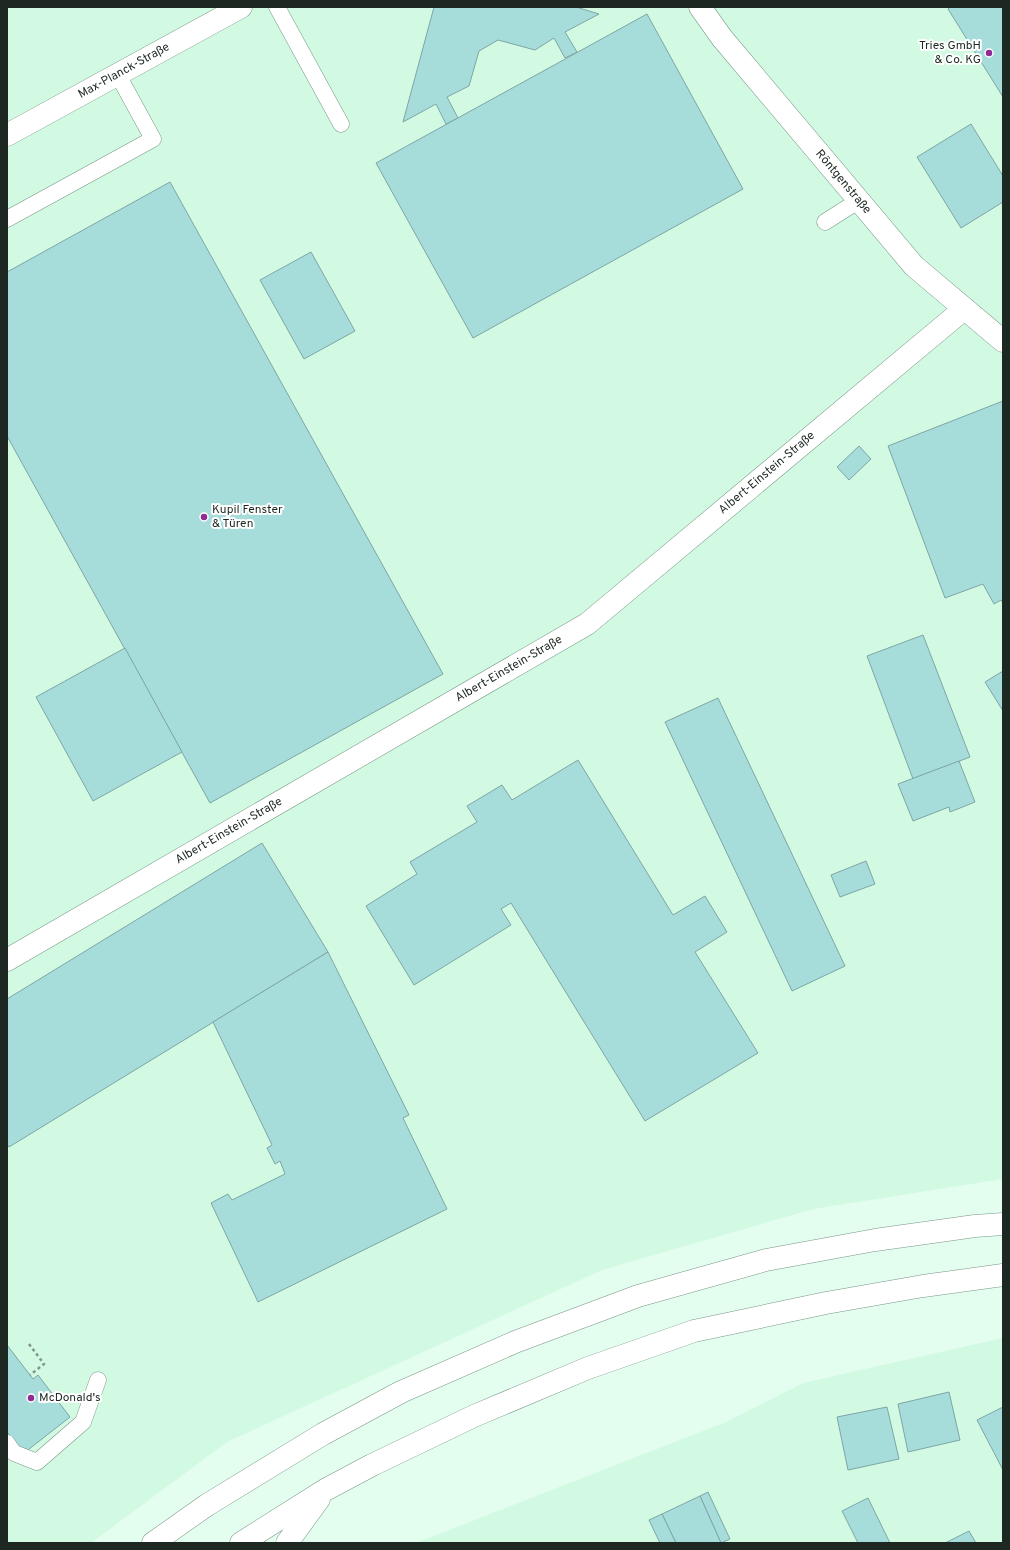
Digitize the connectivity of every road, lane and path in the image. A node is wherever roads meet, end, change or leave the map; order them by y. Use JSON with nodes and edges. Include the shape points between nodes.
{"nodes":[{"id":1,"x":241,"y":7,"type":"edge"},
{"id":2,"x":277,"y":7,"type":"edge"},
{"id":3,"x":700,"y":7,"type":"edge"},
{"id":4,"x":118,"y":75,"type":"junction"},
{"id":5,"x":341,"y":124,"type":"dead end"},
{"id":6,"x":7,"y":135,"type":"edge"},
{"id":7,"x":858,"y":200,"type":"junction"},
{"id":8,"x":7,"y":219,"type":"edge"},
{"id":9,"x":825,"y":222,"type":"dead end"},
{"id":10,"x":964,"y":309,"type":"junction"},
{"id":11,"x":1003,"y":341,"type":"edge"},
{"id":12,"x":7,"y":960,"type":"edge"},
{"id":13,"x":1003,"y":1224,"type":"edge"},
{"id":14,"x":1003,"y":1275,"type":"edge"},
{"id":15,"x":29,"y":1344,"type":"dead end"},
{"id":16,"x":30,"y":1374,"type":"dead end"},
{"id":17,"x":98,"y":1380,"type":"dead end"},
{"id":18,"x":7,"y":1443,"type":"edge"},
{"id":19,"x":325,"y":1490,"type":"junction"},
{"id":20,"x":153,"y":1543,"type":"edge"},
{"id":21,"x":241,"y":1543,"type":"edge"},
{"id":22,"x":287,"y":1543,"type":"edge"}],
"edges":[{"from":1,"to":4,"type":"street","name":"Max-Planck-Straße"},
{"from":2,"to":5,"type":"lane"},
{"from":3,"to":7,"type":"street","name":"Röntgenstraße","via":[[722,38]]},
{"from":4,"to":6,"type":"street","name":"Max-Planck-Straße"},
{"from":4,"to":8,"type":"lane","via":[[153,139]]},
{"from":7,"to":9,"type":"lane"},
{"from":7,"to":10,"type":"street","name":"Röntgenstraße","via":[[914,266]]},
{"from":10,"to":11,"type":"street","name":"Röntgenstraße"},
{"from":10,"to":12,"type":"street","name":"Albert-Einstein-Straße","via":[[587,624]]},
{"from":13,"to":20,"type":"street","via":[[875,1240],[766,1260],[638,1296],[515,1342],[401,1392],[323,1434],[207,1505]]},
{"from":14,"to":19,"type":"street","via":[[834,1301],[694,1331],[588,1368],[474,1416]]},
{"from":15,"to":16,"type":"path","via":[[44,1364]]},
{"from":17,"to":18,"type":"lane","via":[[83,1422],[38,1462],[14,1453]]},
{"from":19,"to":21,"type":"street"},
{"from":19,"to":22,"type":"street"}]}
